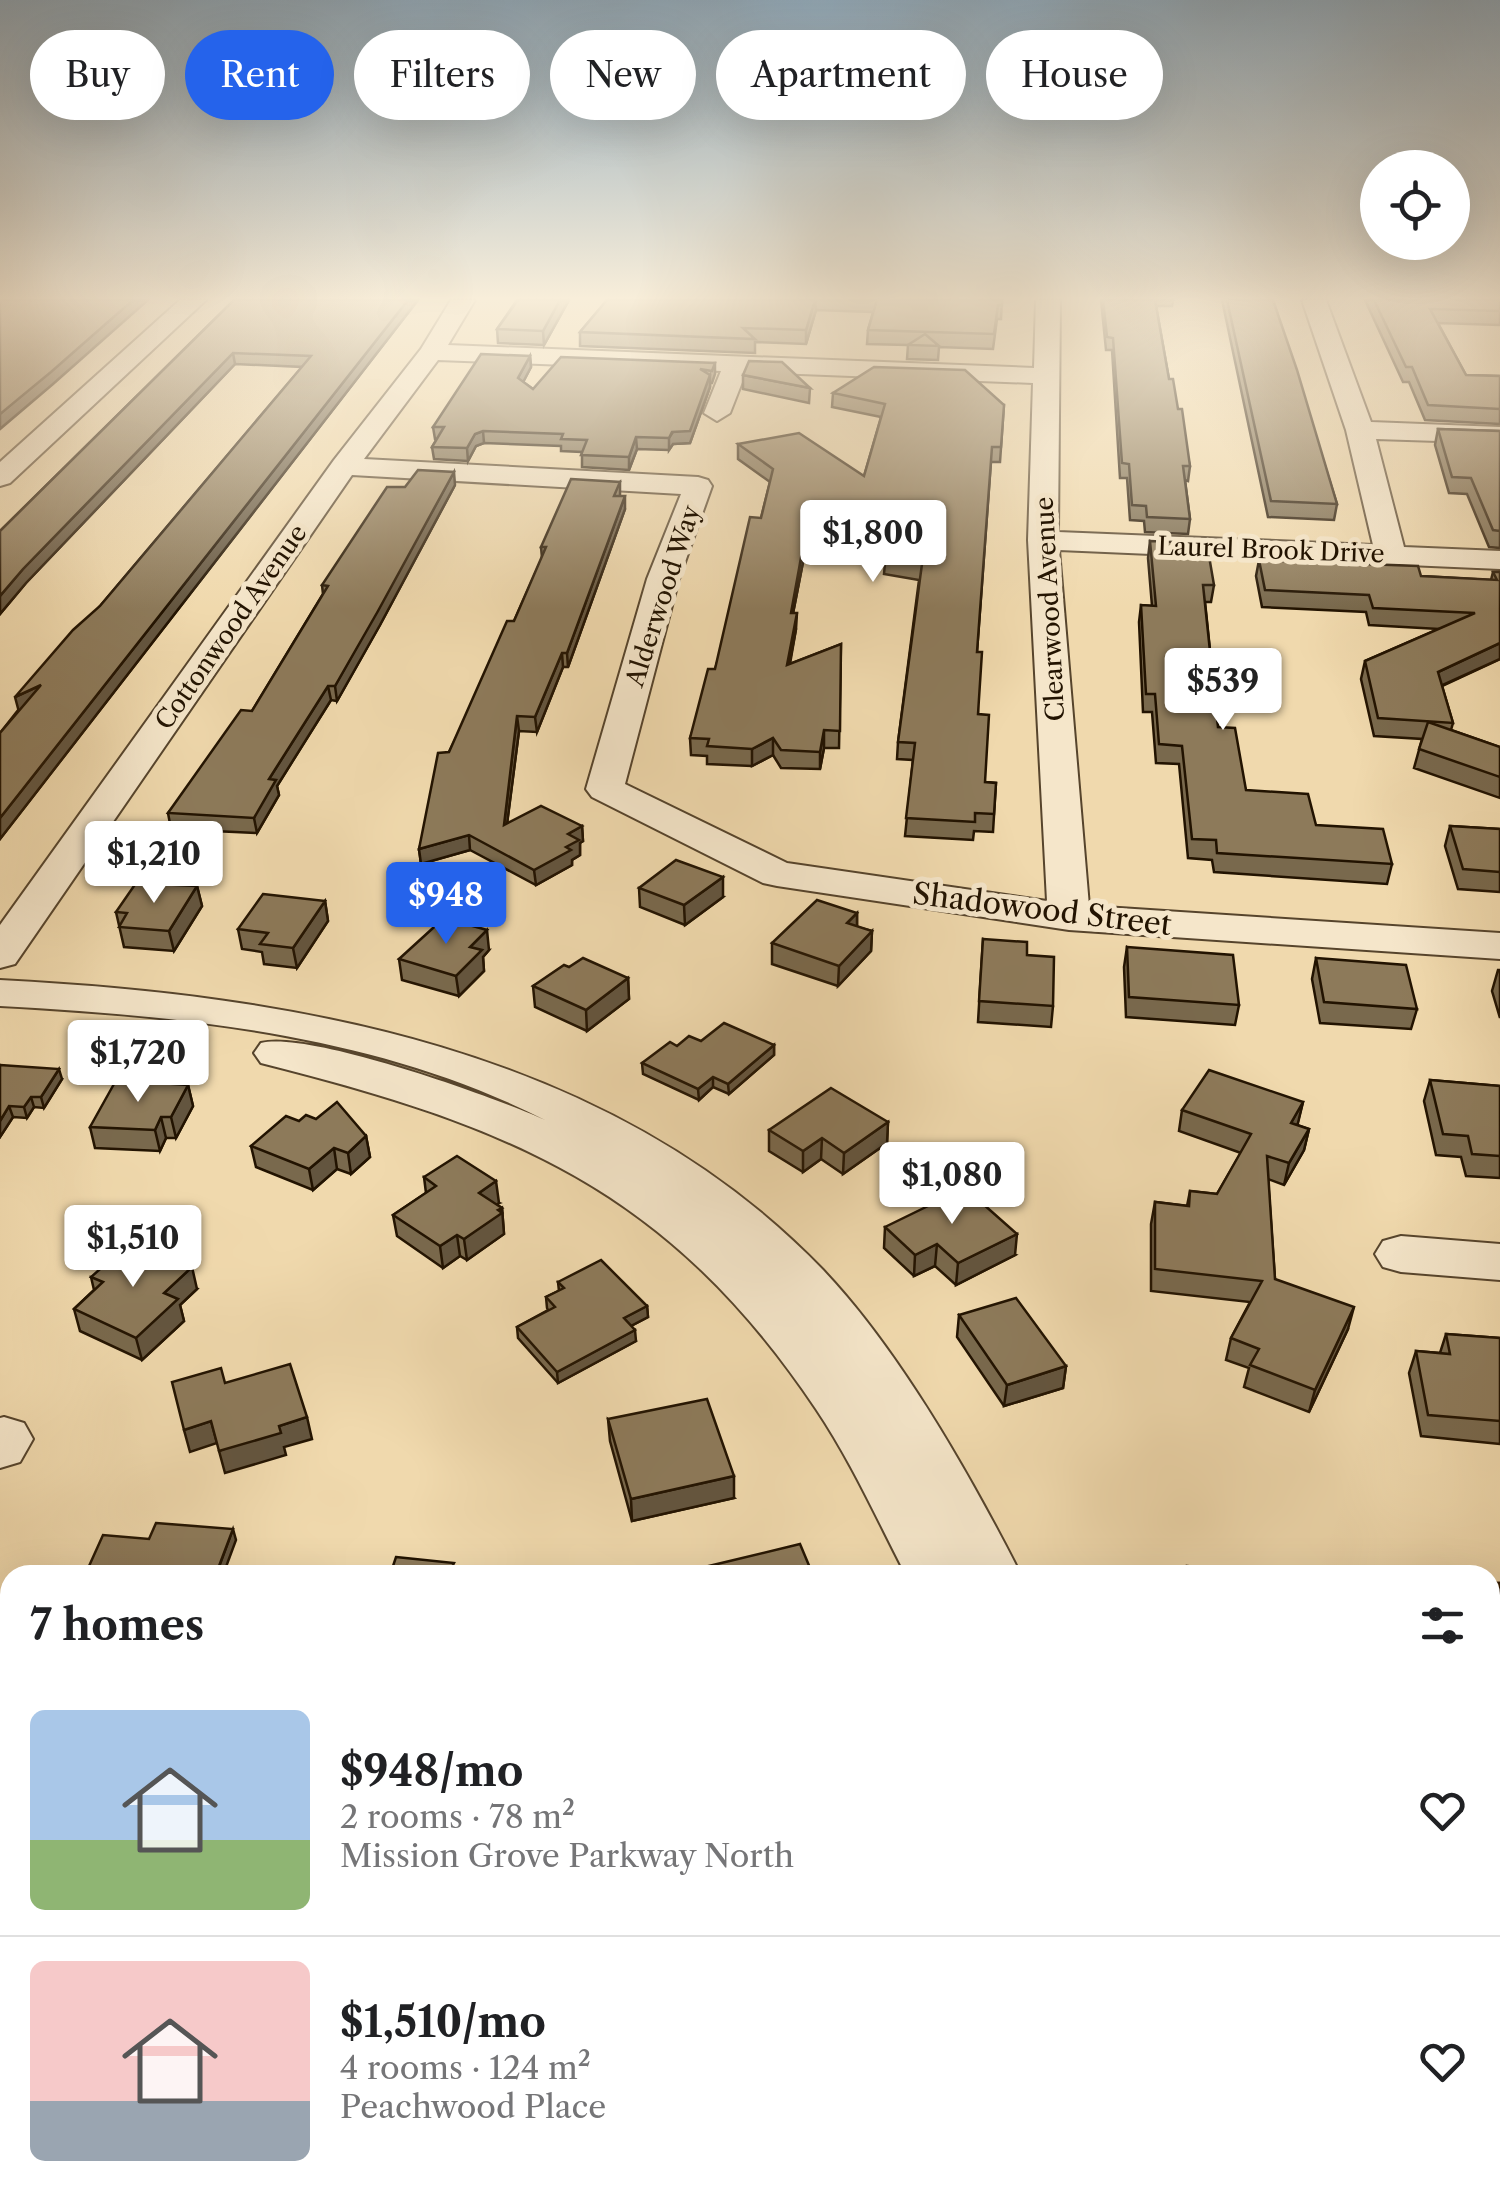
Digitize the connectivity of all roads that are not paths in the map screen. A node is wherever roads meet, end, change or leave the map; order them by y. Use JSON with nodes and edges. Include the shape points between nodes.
{"nodes":[{"id":1,"x":80,"y":403,"type":"edge"},
{"id":2,"x":392,"y":403,"type":"edge"},
{"id":3,"x":721,"y":403,"type":"edge"},
{"id":4,"x":1046,"y":403,"type":"edge"},
{"id":5,"x":1350,"y":403,"type":"edge"},
{"id":6,"x":717,"y":413,"type":"dead end"},
{"id":7,"x":1360,"y":430,"type":"junction"},
{"id":8,"x":1500,"y":435,"type":"edge"},
{"id":9,"x":344,"y":466,"type":"junction"},
{"id":10,"x":2,"y":474,"type":"edge"},
{"id":11,"x":1043,"y":540,"type":"junction"},
{"id":12,"x":1391,"y":554,"type":"junction"},
{"id":13,"x":1500,"y":560,"type":"edge"},
{"id":14,"x":605,"y":789,"type":"joint"},
{"id":15,"x":1069,"y":917,"type":"junction"},
{"id":16,"x":1500,"y":946,"type":"edge"},
{"id":17,"x":0,"y":955,"type":"edge"},
{"id":18,"x":0,"y":993,"type":"edge"},
{"id":19,"x":0,"y":1025,"type":"edge"},
{"id":20,"x":1401,"y":1254,"type":"dead end"},
{"id":21,"x":1500,"y":1262,"type":"edge"},
{"id":22,"x":931,"y":1565,"type":"edge"},
{"id":23,"x":984,"y":1565,"type":"edge"}],
"edges":[{"from":1,"to":10,"type":"street"},
{"from":2,"to":9,"type":"street","name":"Cottonwood Avenue"},
{"from":3,"to":6,"type":"street"},
{"from":4,"to":11,"type":"street","name":"Clearwood Avenue"},
{"from":5,"to":7,"type":"street"},
{"from":7,"to":8,"type":"street"},
{"from":7,"to":12,"type":"street"},
{"from":9,"to":14,"type":"street","name":"Alderwood Way","via":[[698,486],[663,578]]},
{"from":9,"to":17,"type":"street","name":"Cottonwood Avenue"},
{"from":11,"to":12,"type":"street","name":"Laurel Brook Drive"},
{"from":11,"to":15,"type":"street","name":"Clearwood Avenue"},
{"from":12,"to":13,"type":"street","name":"Laurel Brook Drive"},
{"from":14,"to":15,"type":"street","name":"Shadowood Street","via":[[777,874]]},
{"from":15,"to":16,"type":"street","name":"Shadowood Street"},
{"from":18,"to":23,"type":"street","via":[[198,1009],[356,1035],[510,1088],[665,1162],[804,1283],[866,1368]]},
{"from":19,"to":22,"type":"street","via":[[196,1040],[336,1065],[502,1121],[656,1203],[717,1254],[837,1396]]},
{"from":20,"to":21,"type":"street"}]}
